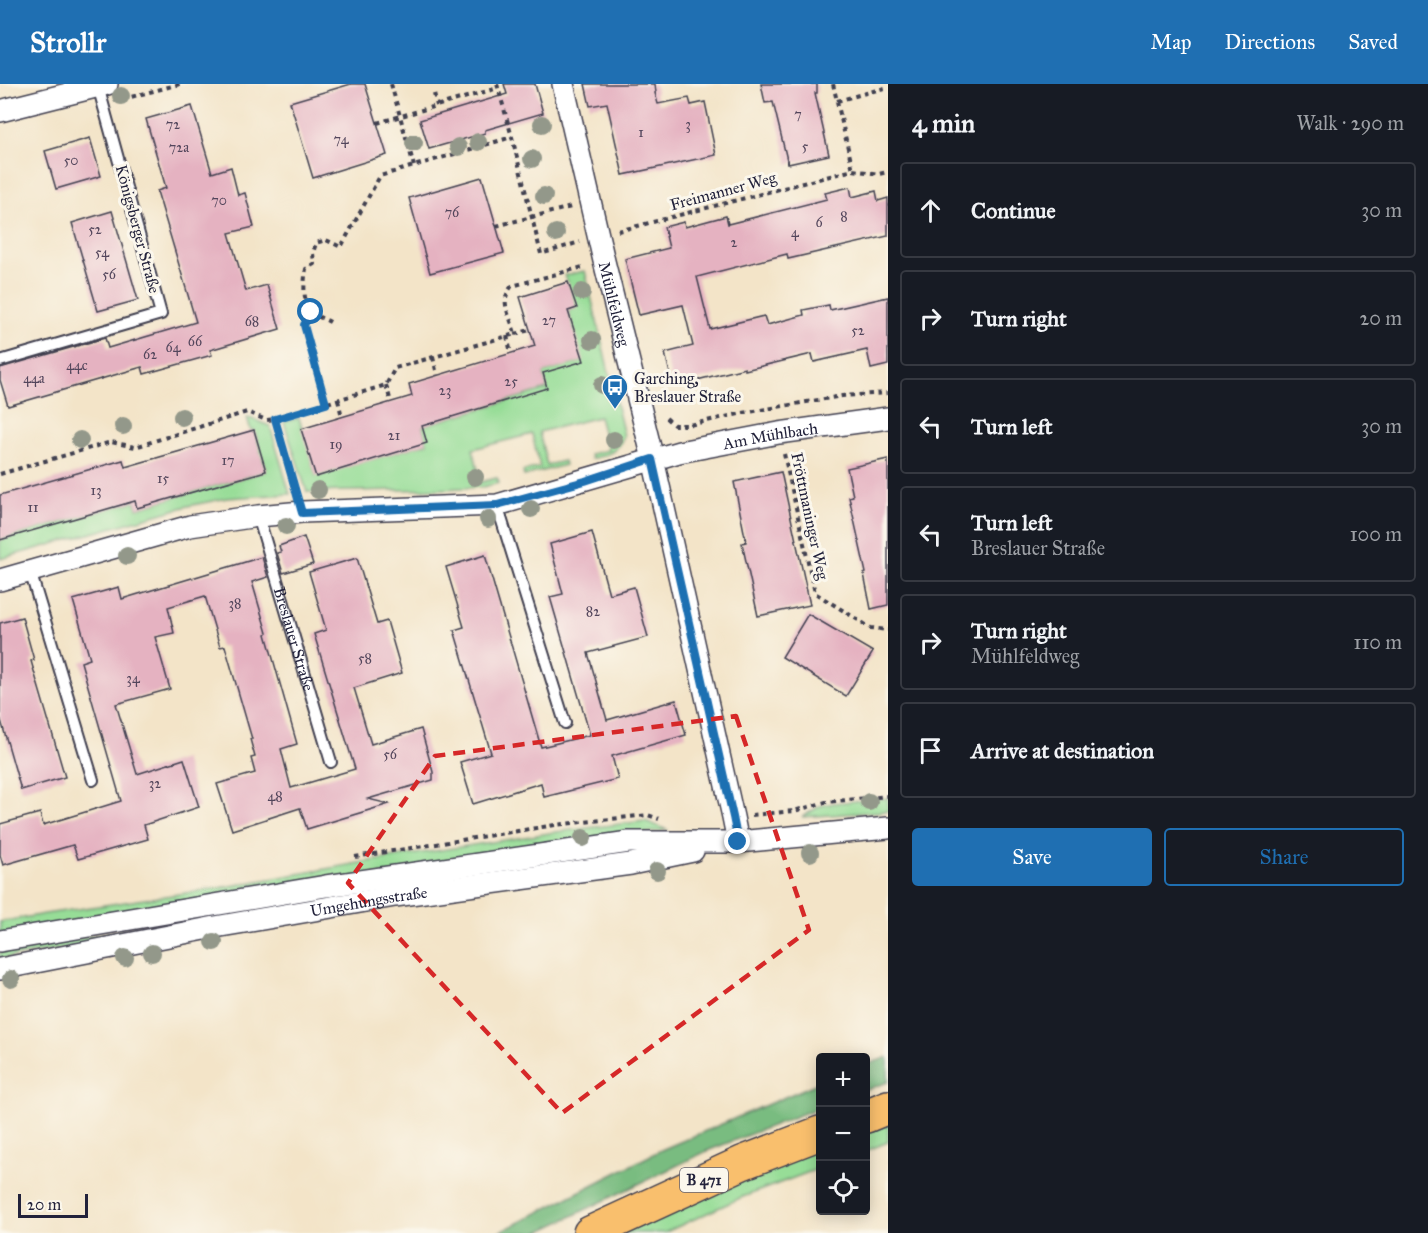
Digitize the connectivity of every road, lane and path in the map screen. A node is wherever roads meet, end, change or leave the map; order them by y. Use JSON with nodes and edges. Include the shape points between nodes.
{"nodes":[{"id":1,"x":180,"y":84,"type":"edge"},
{"id":2,"x":391,"y":84,"type":"edge"},
{"id":3,"x":563,"y":84,"type":"edge"},
{"id":4,"x":834,"y":84,"type":"edge"},
{"id":5,"x":497,"y":86,"type":"edge"},
{"id":6,"x":888,"y":87,"type":"edge"},
{"id":7,"x":103,"y":92,"type":"edge"},
{"id":8,"x":434,"y":94,"type":"dead end"},
{"id":9,"x":837,"y":101,"type":"junction"},
{"id":10,"x":437,"y":106,"type":"junction"},
{"id":11,"x":0,"y":111,"type":"edge"},
{"id":12,"x":400,"y":117,"type":"junction"},
{"id":13,"x":377,"y":123,"type":"dead end"},
{"id":14,"x":512,"y":137,"type":"junction"},
{"id":15,"x":414,"y":166,"type":"junction"},
{"id":16,"x":853,"y":170,"type":"junction"},
{"id":17,"x":888,"y":172,"type":"edge"},
{"id":18,"x":591,"y":202,"type":"junction"},
{"id":19,"x":531,"y":216,"type":"junction"},
{"id":20,"x":496,"y":226,"type":"dead end"},
{"id":21,"x":598,"y":237,"type":"junction"},
{"id":22,"x":597,"y":263,"type":"junction"},
{"id":23,"x":311,"y":312,"type":"junction"},
{"id":24,"x":330,"y":322,"type":"dead end"},
{"id":25,"x":530,"y":330,"type":"dead end"},
{"id":26,"x":515,"y":334,"type":"junction"},
{"id":27,"x":507,"y":336,"type":"junction"},
{"id":28,"x":511,"y":353,"type":"dead end"},
{"id":29,"x":433,"y":357,"type":"junction"},
{"id":30,"x":0,"y":361,"type":"edge"},
{"id":31,"x":437,"y":375,"type":"dead end"},
{"id":32,"x":386,"y":385,"type":"junction"},
{"id":33,"x":888,"y":393,"type":"edge"},
{"id":34,"x":338,"y":400,"type":"junction"},
{"id":35,"x":391,"y":402,"type":"dead end"},
{"id":36,"x":326,"y":404,"type":"junction"},
{"id":37,"x":662,"y":413,"type":"dead end"},
{"id":38,"x":342,"y":417,"type":"dead end"},
{"id":39,"x":888,"y":418,"type":"edge"},
{"id":40,"x":275,"y":419,"type":"junction"},
{"id":41,"x":779,"y":433,"type":"junction"},
{"id":42,"x":652,"y":459,"type":"junction"},
{"id":43,"x":0,"y":474,"type":"edge"},
{"id":44,"x":497,"y":505,"type":"junction"},
{"id":45,"x":302,"y":513,"type":"junction"},
{"id":46,"x":258,"y":516,"type":"junction"},
{"id":47,"x":30,"y":571,"type":"junction"},
{"id":48,"x":0,"y":580,"type":"edge"},
{"id":49,"x":888,"y":630,"type":"edge"},
{"id":50,"x":565,"y":723,"type":"dead end"},
{"id":51,"x":331,"y":762,"type":"dead end"},
{"id":52,"x":93,"y":780,"type":"dead end"},
{"id":53,"x":888,"y":828,"type":"edge"},
{"id":54,"x":738,"y":842,"type":"junction"},
{"id":55,"x":0,"y":941,"type":"edge"},
{"id":56,"x":0,"y":969,"type":"edge"},
{"id":57,"x":888,"y":1107,"type":"edge"},
{"id":58,"x":870,"y":1114,"type":"edge"},
{"id":59,"x":816,"y":1135,"type":"edge"},
{"id":60,"x":590,"y":1233,"type":"edge"}],
"edges":[{"from":1,"to":7,"type":"path"},
{"from":2,"to":12,"type":"path"},
{"from":3,"to":18,"type":"street","name":"Mühlfeldweg"},
{"from":4,"to":9,"type":"path"},
{"from":5,"to":10,"type":"path"},
{"from":5,"to":14,"type":"path"},
{"from":6,"to":9,"type":"path"},
{"from":7,"to":11,"type":"street"},
{"from":7,"to":30,"type":"lane","name":"Königsberger Straße","via":[[161,314]]},
{"from":8,"to":10,"type":"path"},
{"from":9,"to":16,"type":"path"},
{"from":10,"to":12,"type":"path"},
{"from":12,"to":13,"type":"path"},
{"from":12,"to":15,"type":"path"},
{"from":14,"to":15,"type":"path"},
{"from":14,"to":19,"type":"path"},
{"from":15,"to":23,"type":"path","via":[[380,176],[341,247],[326,240],[316,243],[314,264],[306,269],[304,279]]},
{"from":16,"to":17,"type":"path","name":"Freimanner Weg"},
{"from":16,"to":21,"type":"path","name":"Freimanner Weg"},
{"from":18,"to":19,"type":"path"},
{"from":18,"to":21,"type":"street","name":"Mühlfeldweg"},
{"from":19,"to":20,"type":"path"},
{"from":19,"to":22,"type":"path","via":[[541,254],[584,241]]},
{"from":21,"to":22,"type":"street","name":"Mühlfeldweg"},
{"from":22,"to":26,"type":"path","via":[[512,286],[504,301]]},
{"from":22,"to":42,"type":"street","name":"Mühlfeldweg"},
{"from":23,"to":24,"type":"path"},
{"from":23,"to":36,"type":"path","via":[[304,325]]},
{"from":25,"to":26,"type":"path"},
{"from":26,"to":27,"type":"path"},
{"from":27,"to":28,"type":"path"},
{"from":27,"to":29,"type":"path"},
{"from":29,"to":31,"type":"path"},
{"from":29,"to":32,"type":"path","via":[[395,368]]},
{"from":32,"to":34,"type":"path"},
{"from":32,"to":35,"type":"path"},
{"from":33,"to":37,"type":"path","via":[[842,396],[689,425],[674,425]]},
{"from":34,"to":36,"type":"path"},
{"from":34,"to":38,"type":"path"},
{"from":36,"to":40,"type":"path"},
{"from":39,"to":41,"type":"street","name":"Am Mühlbach"},
{"from":40,"to":43,"type":"path","via":[[266,420],[248,412],[135,447],[111,442]]},
{"from":40,"to":45,"type":"path"},
{"from":41,"to":42,"type":"street","name":"Am Mühlbach"},
{"from":41,"to":49,"type":"path","name":"Fröttmaninger Weg","via":[[815,594],[871,628]]},
{"from":42,"to":44,"type":"street"},
{"from":42,"to":54,"type":"street","name":"Mühlfeldweg"},
{"from":44,"to":45,"type":"street"},
{"from":44,"to":50,"type":"lane"},
{"from":45,"to":46,"type":"street"},
{"from":46,"to":47,"type":"street","via":[[190,526]]},
{"from":46,"to":51,"type":"lane","name":"Breslauer Straße"},
{"from":47,"to":48,"type":"street"},
{"from":47,"to":52,"type":"lane"},
{"from":53,"to":54,"type":"street","name":"Umgehungsstraße"},
{"from":54,"to":55,"type":"street","name":"Umgehungsstraße","via":[[629,842],[326,886]]},
{"from":54,"to":56,"type":"street","name":"Umgehungsstraße","via":[[631,864],[383,898]]},
{"from":57,"to":58,"type":"main road"},
{"from":59,"to":60,"type":"main road","number":"B 471","via":[[742,1163]]}]}
